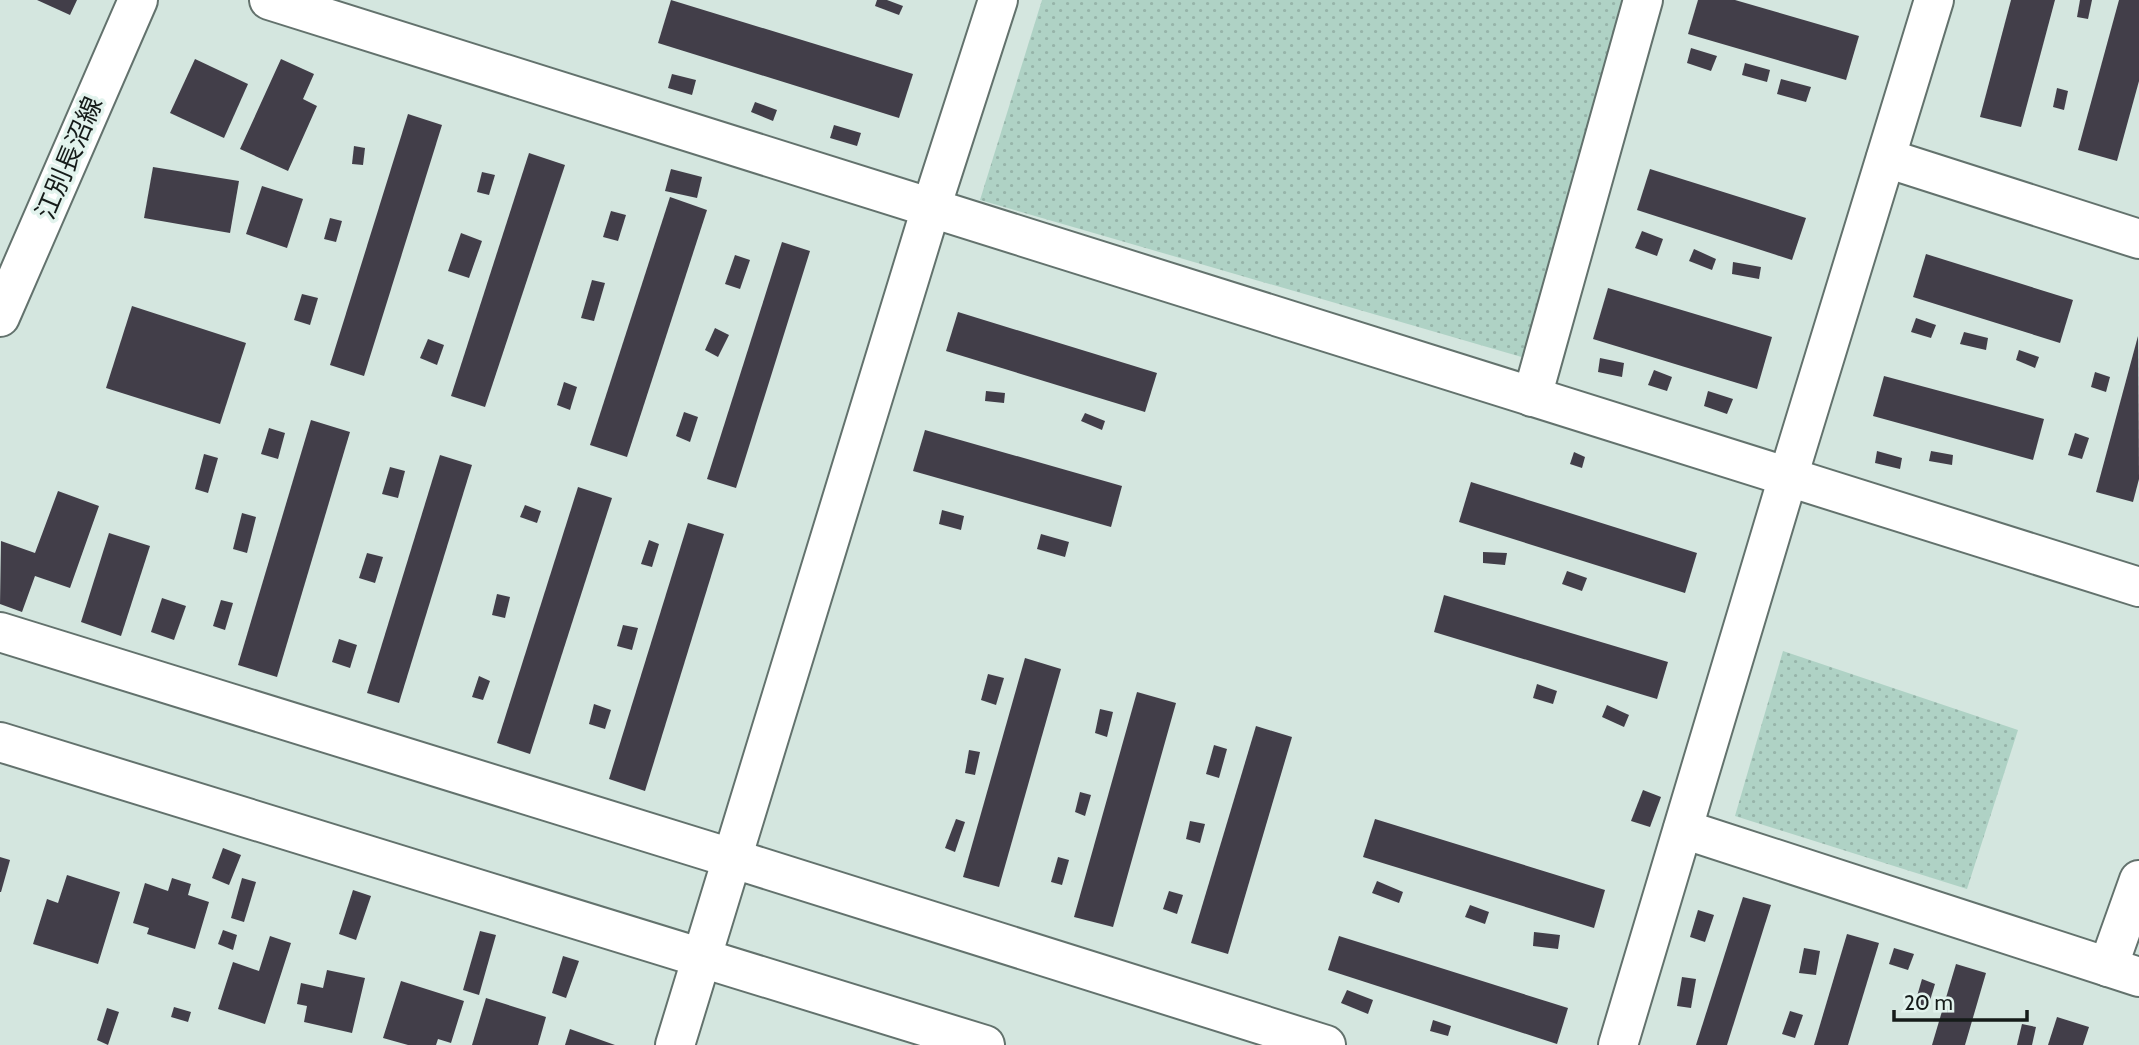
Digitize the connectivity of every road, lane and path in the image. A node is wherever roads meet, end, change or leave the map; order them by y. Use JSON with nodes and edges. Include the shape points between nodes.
{"nodes":[{"id":1,"x":138,"y":0,"type":"edge"},
{"id":2,"x":269,"y":0,"type":"edge"},
{"id":3,"x":998,"y":0,"type":"edge"},
{"id":4,"x":1643,"y":0,"type":"edge"},
{"id":5,"x":1934,"y":0,"type":"edge"},
{"id":6,"x":1886,"y":158,"type":"junction"},
{"id":7,"x":932,"y":208,"type":"junction"},
{"id":8,"x":2139,"y":239,"type":"edge"},
{"id":9,"x":0,"y":317,"type":"edge"},
{"id":10,"x":1532,"y":397,"type":"junction"},
{"id":11,"x":1788,"y":477,"type":"junction"},
{"id":12,"x":2139,"y":587,"type":"edge"},
{"id":13,"x":0,"y":632,"type":"edge"},
{"id":14,"x":0,"y":742,"type":"edge"},
{"id":15,"x":1683,"y":829,"type":"junction"},
{"id":16,"x":732,"y":858,"type":"junction"},
{"id":17,"x":2139,"y":880,"type":"edge"},
{"id":18,"x":701,"y":958,"type":"junction"},
{"id":19,"x":2124,"y":972,"type":"edge"},
{"id":20,"x":675,"y":1045,"type":"edge"},
{"id":21,"x":985,"y":1045,"type":"edge"},
{"id":22,"x":1326,"y":1045,"type":"edge"},
{"id":23,"x":1618,"y":1045,"type":"edge"}],
"edges":[{"from":1,"to":9,"type":"street","name":"江別長沼線"},
{"from":2,"to":7,"type":"street"},
{"from":3,"to":7,"type":"street"},
{"from":4,"to":10,"type":"street"},
{"from":5,"to":6,"type":"street"},
{"from":6,"to":8,"type":"street"},
{"from":6,"to":11,"type":"street"},
{"from":7,"to":10,"type":"street"},
{"from":7,"to":16,"type":"street"},
{"from":10,"to":11,"type":"street"},
{"from":11,"to":12,"type":"street"},
{"from":11,"to":15,"type":"street"},
{"from":13,"to":16,"type":"street"},
{"from":14,"to":18,"type":"street"},
{"from":15,"to":19,"type":"street"},
{"from":15,"to":23,"type":"street"},
{"from":16,"to":18,"type":"street"},
{"from":16,"to":22,"type":"street"},
{"from":17,"to":19,"type":"street"},
{"from":18,"to":20,"type":"street"},
{"from":18,"to":21,"type":"street"}]}
